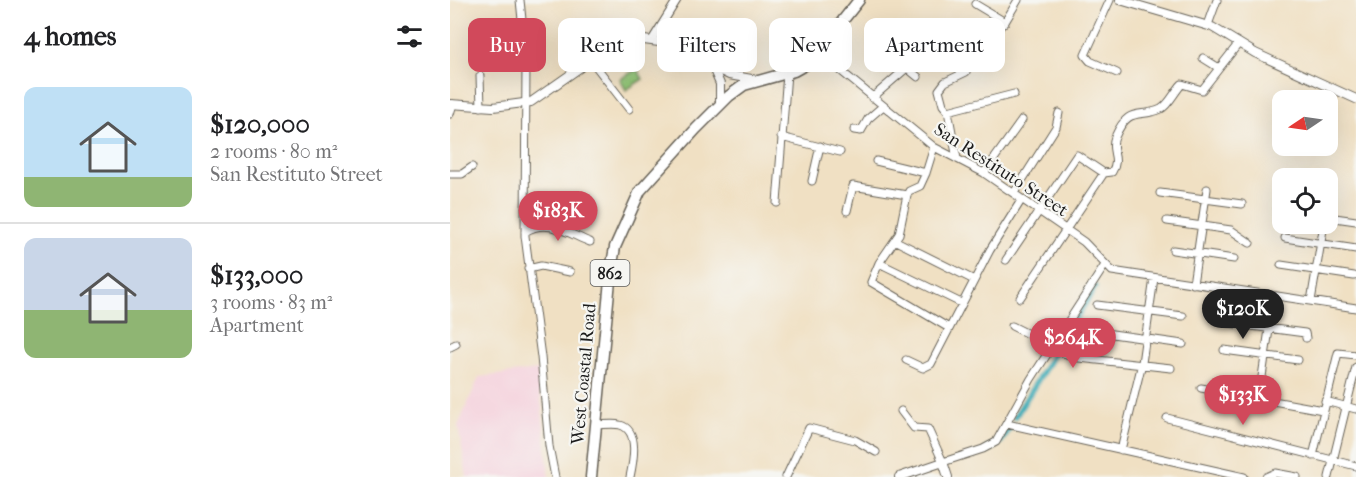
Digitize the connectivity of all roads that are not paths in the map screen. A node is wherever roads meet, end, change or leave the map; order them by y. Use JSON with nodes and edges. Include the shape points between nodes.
{"nodes":[{"id":1,"x":520,"y":0,"type":"edge"},
{"id":2,"x":677,"y":0,"type":"edge"},
{"id":3,"x":859,"y":0,"type":"edge"},
{"id":4,"x":1018,"y":0,"type":"edge"},
{"id":5,"x":1110,"y":0,"type":"edge"},
{"id":6,"x":1120,"y":0,"type":"edge"},
{"id":7,"x":1154,"y":0,"type":"edge"},
{"id":8,"x":1216,"y":0,"type":"edge"},
{"id":9,"x":975,"y":4,"type":"dead end"},
{"id":10,"x":1148,"y":10,"type":"junction"},
{"id":11,"x":845,"y":18,"type":"edge"},
{"id":12,"x":998,"y":18,"type":"edge"},
{"id":13,"x":1005,"y":22,"type":"edge"},
{"id":14,"x":1208,"y":25,"type":"junction"},
{"id":15,"x":645,"y":40,"type":"edge"},
{"id":16,"x":652,"y":40,"type":"junction"},
{"id":17,"x":657,"y":42,"type":"edge"},
{"id":18,"x":1239,"y":43,"type":"junction"},
{"id":19,"x":1203,"y":58,"type":"dead end"},
{"id":20,"x":1219,"y":68,"type":"junction"},
{"id":21,"x":575,"y":72,"type":"edge"},
{"id":22,"x":600,"y":72,"type":"edge"},
{"id":23,"x":715,"y":72,"type":"edge"},
{"id":24,"x":722,"y":72,"type":"edge"},
{"id":25,"x":841,"y":72,"type":"edge"},
{"id":26,"x":902,"y":72,"type":"edge"},
{"id":27,"x":912,"y":72,"type":"edge"},
{"id":28,"x":966,"y":72,"type":"dead end"},
{"id":29,"x":787,"y":73,"type":"joint"},
{"id":30,"x":1117,"y":73,"type":"dead end"},
{"id":31,"x":480,"y":76,"type":"dead end"},
{"id":32,"x":918,"y":76,"type":"dead end"},
{"id":33,"x":757,"y":80,"type":"junction"},
{"id":34,"x":1014,"y":94,"type":"dead end"},
{"id":35,"x":872,"y":98,"type":"junction"},
{"id":36,"x":1356,"y":99,"type":"edge"},
{"id":37,"x":451,"y":104,"type":"edge"},
{"id":38,"x":526,"y":104,"type":"junction"},
{"id":39,"x":720,"y":105,"type":"junction"},
{"id":40,"x":883,"y":106,"type":"junction"},
{"id":41,"x":481,"y":107,"type":"junction"},
{"id":42,"x":629,"y":109,"type":"dead end"},
{"id":43,"x":948,"y":111,"type":"junction"},
{"id":44,"x":1059,"y":113,"type":"dead end"},
{"id":45,"x":450,"y":114,"type":"edge"},
{"id":46,"x":1022,"y":120,"type":"dead end"},
{"id":47,"x":854,"y":130,"type":"dead end"},
{"id":48,"x":781,"y":137,"type":"junction"},
{"id":49,"x":820,"y":146,"type":"junction"},
{"id":50,"x":934,"y":147,"type":"junction"},
{"id":51,"x":840,"y":152,"type":"dead end"},
{"id":52,"x":957,"y":159,"type":"junction"},
{"id":53,"x":876,"y":161,"type":"dead end"},
{"id":54,"x":472,"y":167,"type":"dead end"},
{"id":55,"x":926,"y":173,"type":"junction"},
{"id":56,"x":984,"y":173,"type":"junction"},
{"id":57,"x":1104,"y":173,"type":"junction"},
{"id":58,"x":450,"y":174,"type":"edge"},
{"id":59,"x":812,"y":181,"type":"dead end"},
{"id":60,"x":1207,"y":189,"type":"dead end"},
{"id":61,"x":1014,"y":192,"type":"junction"},
{"id":62,"x":1160,"y":193,"type":"dead end"},
{"id":63,"x":907,"y":195,"type":"junction"},
{"id":64,"x":1022,"y":199,"type":"junction"},
{"id":65,"x":1205,"y":200,"type":"junction"},
{"id":66,"x":777,"y":203,"type":"dead end"},
{"id":67,"x":1242,"y":204,"type":"dead end"},
{"id":68,"x":847,"y":211,"type":"dead end"},
{"id":69,"x":1039,"y":211,"type":"junction"},
{"id":70,"x":1338,"y":218,"type":"edge"},
{"id":71,"x":1167,"y":221,"type":"dead end"},
{"id":72,"x":1356,"y":221,"type":"edge"},
{"id":73,"x":1202,"y":226,"type":"junction"},
{"id":74,"x":1065,"y":229,"type":"junction"},
{"id":75,"x":525,"y":231,"type":"junction"},
{"id":76,"x":1322,"y":234,"type":"edge"},
{"id":77,"x":1285,"y":237,"type":"dead end"},
{"id":78,"x":590,"y":242,"type":"dead end"},
{"id":79,"x":896,"y":242,"type":"junction"},
{"id":80,"x":1250,"y":243,"type":"dead end"},
{"id":81,"x":1321,"y":243,"type":"junction"},
{"id":82,"x":1356,"y":249,"type":"edge"},
{"id":83,"x":1173,"y":250,"type":"dead end"},
{"id":84,"x":1197,"y":252,"type":"junction"},
{"id":85,"x":1234,"y":259,"type":"dead end"},
{"id":86,"x":1006,"y":260,"type":"dead end"},
{"id":87,"x":879,"y":263,"type":"junction"},
{"id":88,"x":1105,"y":265,"type":"junction"},
{"id":89,"x":1281,"y":265,"type":"dead end"},
{"id":90,"x":528,"y":269,"type":"junction"},
{"id":91,"x":1316,"y":270,"type":"junction"},
{"id":92,"x":570,"y":272,"type":"dead end"},
{"id":93,"x":1354,"y":276,"type":"dead end"},
{"id":94,"x":1154,"y":278,"type":"junction"},
{"id":95,"x":974,"y":280,"type":"junction"},
{"id":96,"x":1192,"y":284,"type":"junction"},
{"id":97,"x":1274,"y":296,"type":"junction"},
{"id":98,"x":1020,"y":298,"type":"dead end"},
{"id":99,"x":1311,"y":302,"type":"junction"},
{"id":100,"x":961,"y":303,"type":"junction"},
{"id":101,"x":1097,"y":305,"type":"dead end"},
{"id":102,"x":1356,"y":308,"type":"edge"},
{"id":103,"x":1149,"y":312,"type":"junction"},
{"id":104,"x":1183,"y":316,"type":"dead end"},
{"id":105,"x":1228,"y":323,"type":"dead end"},
{"id":106,"x":1012,"y":326,"type":"dead end"},
{"id":107,"x":949,"y":328,"type":"junction"},
{"id":108,"x":1270,"y":328,"type":"junction"},
{"id":109,"x":1084,"y":330,"type":"dead end"},
{"id":110,"x":1145,"y":337,"type":"junction"},
{"id":111,"x":1306,"y":338,"type":"dead end"},
{"id":112,"x":1183,"y":344,"type":"dead end"},
{"id":113,"x":1053,"y":349,"type":"junction"},
{"id":114,"x":1224,"y":350,"type":"dead end"},
{"id":115,"x":1266,"y":355,"type":"junction"},
{"id":116,"x":1356,"y":355,"type":"edge"},
{"id":117,"x":906,"y":360,"type":"dead end"},
{"id":118,"x":1298,"y":360,"type":"dead end"},
{"id":119,"x":1142,"y":363,"type":"junction"},
{"id":120,"x":1356,"y":367,"type":"edge"},
{"id":121,"x":1170,"y":368,"type":"dead end"},
{"id":122,"x":1202,"y":388,"type":"dead end"},
{"id":123,"x":1259,"y":397,"type":"junction"},
{"id":124,"x":1325,"y":401,"type":"junction"},
{"id":125,"x":1347,"y":406,"type":"junction"},
{"id":126,"x":1356,"y":409,"type":"edge"},
{"id":127,"x":1323,"y":410,"type":"junction"},
{"id":128,"x":901,"y":411,"type":"dead end"},
{"id":129,"x":1167,"y":418,"type":"dead end"},
{"id":130,"x":1007,"y":424,"type":"junction"},
{"id":131,"x":596,"y":425,"type":"junction"},
{"id":132,"x":1122,"y":450,"type":"junction"},
{"id":133,"x":876,"y":452,"type":"dead end"},
{"id":134,"x":1313,"y":456,"type":"junction"},
{"id":135,"x":1333,"y":460,"type":"junction"},
{"id":136,"x":943,"y":462,"type":"junction"},
{"id":137,"x":1356,"y":466,"type":"edge"},
{"id":138,"x":912,"y":475,"type":"edge"},
{"id":139,"x":1227,"y":475,"type":"edge"},
{"id":140,"x":555,"y":477,"type":"edge"},
{"id":141,"x":591,"y":477,"type":"edge"},
{"id":142,"x":630,"y":477,"type":"edge"},
{"id":143,"x":786,"y":477,"type":"edge"},
{"id":144,"x":899,"y":477,"type":"edge"},
{"id":145,"x":948,"y":477,"type":"edge"},
{"id":146,"x":1244,"y":477,"type":"edge"},
{"id":147,"x":1266,"y":477,"type":"edge"},
{"id":148,"x":1297,"y":477,"type":"edge"},
{"id":149,"x":1329,"y":477,"type":"edge"}],
"edges":[{"from":1,"to":38,"type":"street"},
{"from":2,"to":16,"type":"street"},
{"from":3,"to":11,"type":"main road","number":"862"},
{"from":4,"to":13,"type":"street"},
{"from":5,"to":30,"type":"street","via":[[1085,55]]},
{"from":6,"to":10,"type":"street"},
{"from":7,"to":10,"type":"street"},
{"from":8,"to":14,"type":"street"},
{"from":9,"to":12,"type":"street"},
{"from":10,"to":14,"type":"street"},
{"from":14,"to":18,"type":"street"},
{"from":15,"to":16,"type":"street"},
{"from":16,"to":17,"type":"street"},
{"from":18,"to":20,"type":"street"},
{"from":18,"to":36,"type":"street"},
{"from":19,"to":20,"type":"street"},
{"from":20,"to":57,"type":"street","via":[[1202,90],[1182,84],[1163,108],[1125,120],[1113,142],[1117,163],[1112,172]]},
{"from":21,"to":38,"type":"street"},
{"from":22,"to":42,"type":"street"},
{"from":23,"to":39,"type":"street","via":[[720,84]]},
{"from":24,"to":33,"type":"street"},
{"from":25,"to":35,"type":"street","name":"San Restituto Street"},
{"from":26,"to":35,"type":"street"},
{"from":27,"to":32,"type":"street"},
{"from":28,"to":43,"type":"street","via":[[945,82],[939,90]]},
{"from":29,"to":33,"type":"main road","number":"862"},
{"from":29,"to":48,"type":"street"},
{"from":31,"to":41,"type":"street"},
{"from":33,"to":39,"type":"main road","name":"West Coastal Road","number":"862","via":[[739,88]]},
{"from":34,"to":43,"type":"street"},
{"from":35,"to":40,"type":"street","name":"San Restituto Street"},
{"from":37,"to":41,"type":"street"},
{"from":37,"to":45,"type":"street"},
{"from":38,"to":41,"type":"street"},
{"from":38,"to":75,"type":"street"},
{"from":39,"to":131,"type":"main road","name":"West Coastal Road","number":"862","via":[[640,191],[624,224],[611,270]]},
{"from":40,"to":47,"type":"street","via":[[861,131]]},
{"from":40,"to":50,"type":"street","name":"San Restituto Street"},
{"from":43,"to":52,"type":"street"},
{"from":44,"to":61,"type":"street","via":[[1056,127]]},
{"from":46,"to":56,"type":"street"},
{"from":48,"to":49,"type":"street"},
{"from":48,"to":66,"type":"street"},
{"from":49,"to":51,"type":"street"},
{"from":49,"to":59,"type":"street"},
{"from":50,"to":52,"type":"street","name":"San Restituto Street"},
{"from":50,"to":55,"type":"street"},
{"from":52,"to":56,"type":"street","name":"San Restituto Street"},
{"from":53,"to":55,"type":"street"},
{"from":54,"to":58,"type":"street","via":[[462,174]]},
{"from":55,"to":63,"type":"street","via":[[920,186]]},
{"from":56,"to":61,"type":"street","name":"San Restituto Street"},
{"from":57,"to":69,"type":"street","via":[[1077,155]]},
{"from":57,"to":74,"type":"street"},
{"from":60,"to":65,"type":"street"},
{"from":61,"to":64,"type":"street","name":"San Restituto Street"},
{"from":62,"to":65,"type":"street"},
{"from":63,"to":68,"type":"street","via":[[854,186]]},
{"from":63,"to":79,"type":"street"},
{"from":64,"to":69,"type":"street","name":"San Restituto Street"},
{"from":64,"to":95,"type":"street"},
{"from":65,"to":67,"type":"street"},
{"from":65,"to":73,"type":"street"},
{"from":69,"to":74,"type":"street","name":"San Restituto Street"},
{"from":69,"to":86,"type":"street"},
{"from":70,"to":72,"type":"street"},
{"from":71,"to":73,"type":"street"},
{"from":73,"to":80,"type":"street","via":[[1234,231]]},
{"from":73,"to":84,"type":"street"},
{"from":74,"to":88,"type":"street","name":"San Restituto Street","via":[[1089,246]]},
{"from":74,"to":98,"type":"street"},
{"from":75,"to":78,"type":"street","via":[[544,224]]},
{"from":75,"to":90,"type":"street"},
{"from":76,"to":81,"type":"street"},
{"from":77,"to":81,"type":"street"},
{"from":79,"to":87,"type":"street"},
{"from":79,"to":95,"type":"street"},
{"from":81,"to":82,"type":"street"},
{"from":81,"to":91,"type":"street"},
{"from":83,"to":84,"type":"street"},
{"from":84,"to":85,"type":"street"},
{"from":84,"to":96,"type":"street"},
{"from":87,"to":100,"type":"street"},
{"from":87,"to":107,"type":"street","via":[[871,283]]},
{"from":88,"to":94,"type":"street","name":"San Restituto Street","via":[[1116,273]]},
{"from":88,"to":113,"type":"street"},
{"from":89,"to":91,"type":"street"},
{"from":90,"to":92,"type":"street","via":[[541,266]]},
{"from":90,"to":140,"type":"street"},
{"from":91,"to":93,"type":"street"},
{"from":91,"to":99,"type":"street"},
{"from":94,"to":96,"type":"street","name":"San Restituto Street"},
{"from":94,"to":103,"type":"street"},
{"from":95,"to":100,"type":"street"},
{"from":96,"to":97,"type":"street","name":"San Restituto Street"},
{"from":97,"to":99,"type":"street","name":"San Restituto Street"},
{"from":97,"to":108,"type":"street"},
{"from":99,"to":102,"type":"street","name":"San Restituto Street"},
{"from":100,"to":107,"type":"street"},
{"from":101,"to":103,"type":"street"},
{"from":103,"to":104,"type":"street"},
{"from":103,"to":110,"type":"street"},
{"from":105,"to":108,"type":"street"},
{"from":106,"to":113,"type":"street"},
{"from":107,"to":117,"type":"street","via":[[928,367]]},
{"from":108,"to":111,"type":"street","via":[[1305,333]]},
{"from":108,"to":115,"type":"street"},
{"from":109,"to":110,"type":"street"},
{"from":110,"to":112,"type":"street"},
{"from":110,"to":119,"type":"street"},
{"from":113,"to":119,"type":"street","via":[[1079,358]]},
{"from":113,"to":130,"type":"street","via":[[1021,395]]},
{"from":114,"to":115,"type":"street"},
{"from":115,"to":118,"type":"street"},
{"from":115,"to":123,"type":"street"},
{"from":116,"to":124,"type":"street","via":[[1338,353]]},
{"from":119,"to":121,"type":"street"},
{"from":119,"to":132,"type":"street"},
{"from":120,"to":125,"type":"street"},
{"from":122,"to":123,"type":"street"},
{"from":123,"to":127,"type":"street"},
{"from":124,"to":125,"type":"street"},
{"from":124,"to":127,"type":"street"},
{"from":125,"to":126,"type":"street"},
{"from":125,"to":135,"type":"street"},
{"from":127,"to":134,"type":"street"},
{"from":128,"to":136,"type":"street","via":[[914,428],[927,428]]},
{"from":129,"to":134,"type":"street"},
{"from":130,"to":132,"type":"street"},
{"from":130,"to":136,"type":"street","via":[[992,445]]},
{"from":131,"to":141,"type":"main road","name":"West Coastal Road","number":"862"},
{"from":131,"to":142,"type":"street","via":[[621,425],[630,432]]},
{"from":132,"to":139,"type":"street"},
{"from":133,"to":143,"type":"street","via":[[855,440],[809,428]]},
{"from":134,"to":135,"type":"street"},
{"from":135,"to":137,"type":"street"},
{"from":135,"to":149,"type":"street"},
{"from":136,"to":138,"type":"street"},
{"from":136,"to":145,"type":"street"},
{"from":138,"to":144,"type":"street"},
{"from":139,"to":146,"type":"street"},
{"from":147,"to":148,"type":"street","via":[[1275,473]]}]}
